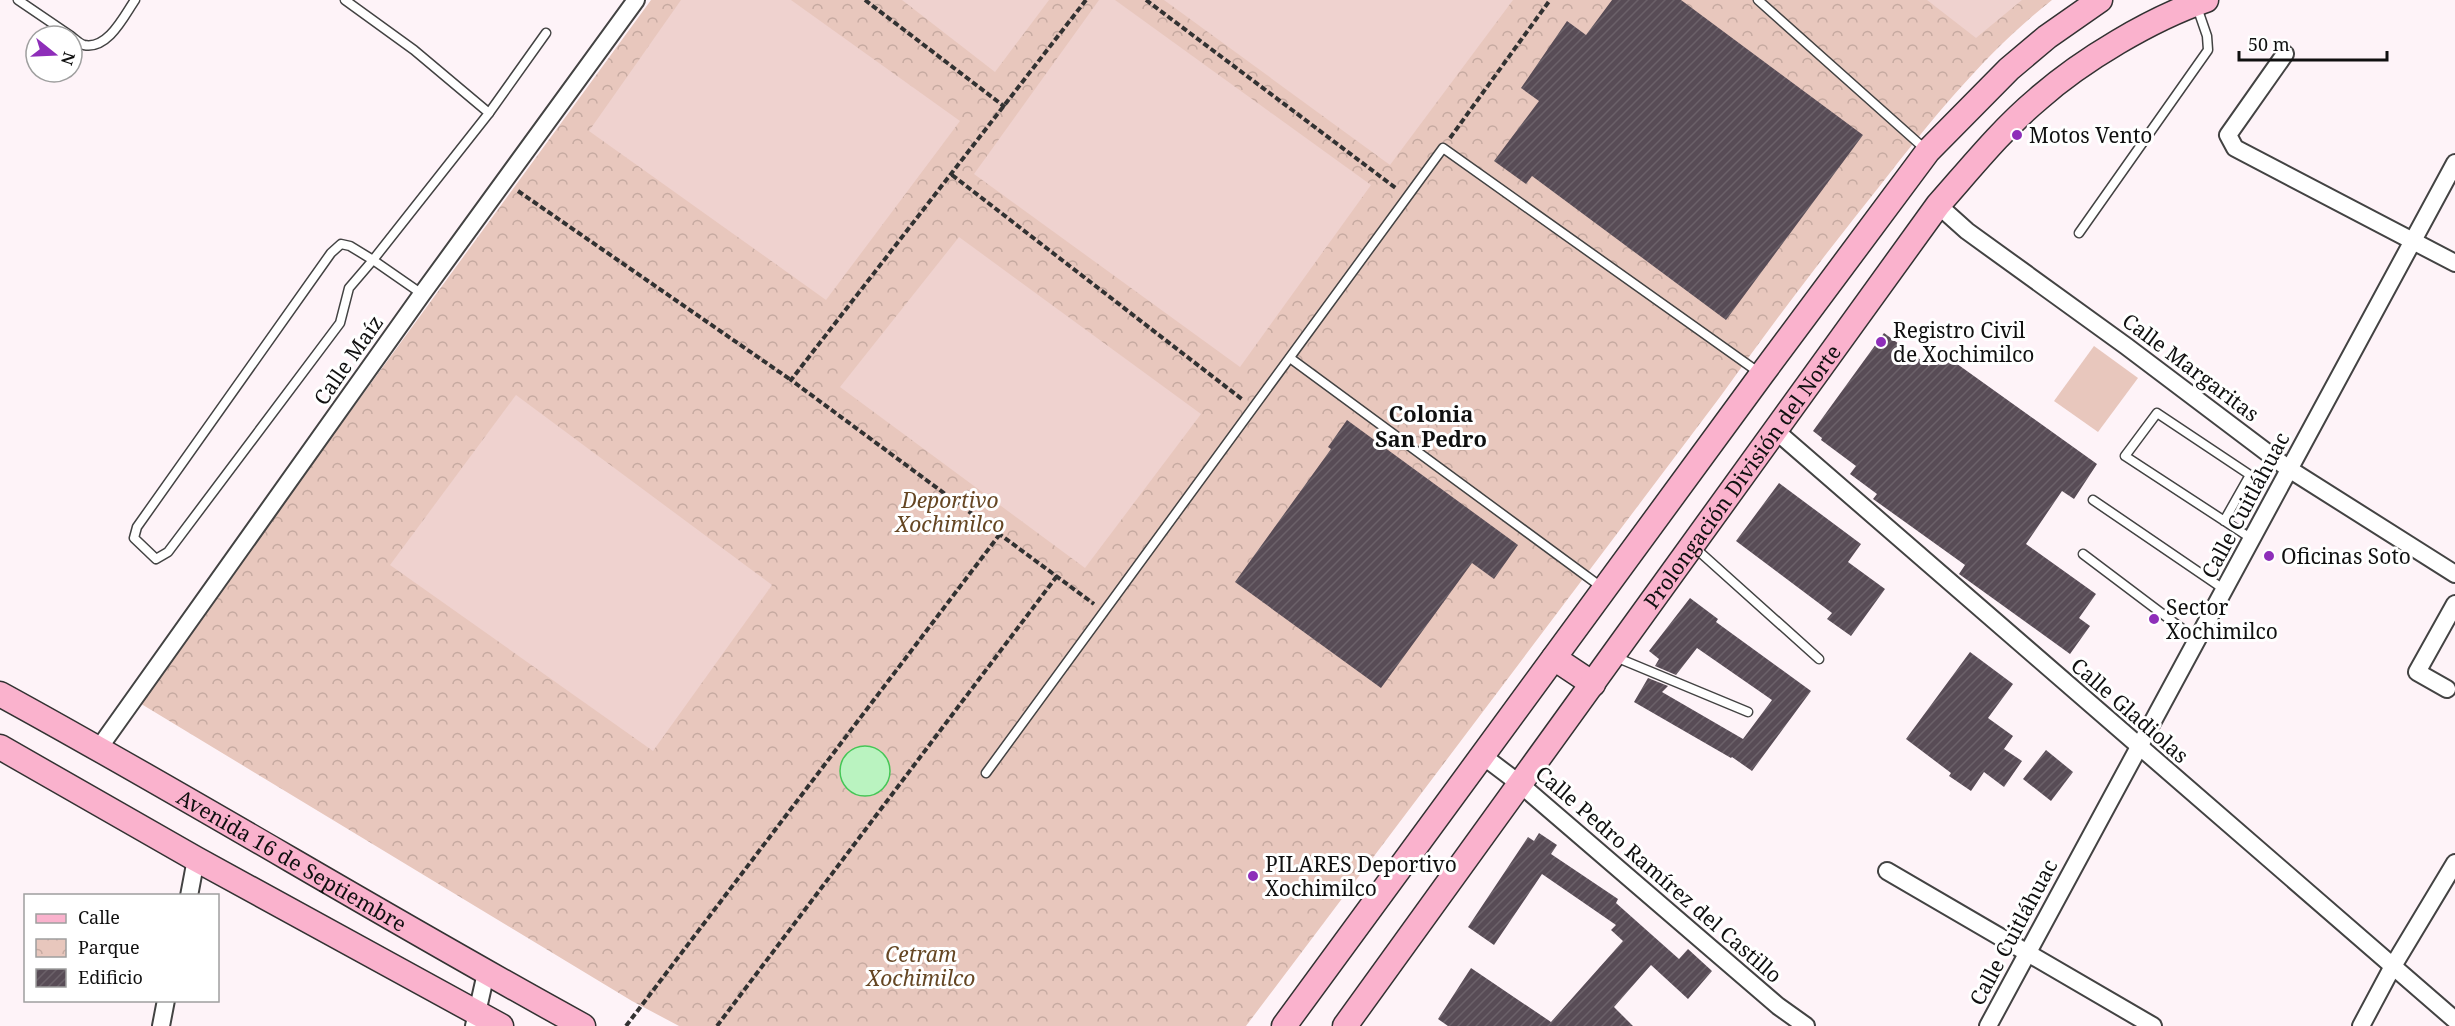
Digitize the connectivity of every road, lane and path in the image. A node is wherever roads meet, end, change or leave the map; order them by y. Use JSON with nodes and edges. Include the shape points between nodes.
{"nodes":[{"id":1,"x":18,"y":0,"type":"edge"},
{"id":2,"x":135,"y":0,"type":"edge"},
{"id":3,"x":345,"y":0,"type":"edge"},
{"id":4,"x":636,"y":0,"type":"edge"},
{"id":5,"x":865,"y":0,"type":"edge"},
{"id":6,"x":1086,"y":0,"type":"edge"},
{"id":7,"x":1146,"y":0,"type":"edge"},
{"id":8,"x":1550,"y":0,"type":"edge"},
{"id":9,"x":1758,"y":0,"type":"edge"},
{"id":10,"x":2100,"y":0,"type":"edge"},
{"id":11,"x":2195,"y":1,"type":"edge"},
{"id":12,"x":53,"y":24,"type":"edge"},
{"id":13,"x":546,"y":33,"type":"dead end"},
{"id":14,"x":84,"y":45,"type":"edge"},
{"id":15,"x":2285,"y":54,"type":"dead end"},
{"id":16,"x":1005,"y":107,"type":"junction"},
{"id":17,"x":489,"y":113,"type":"junction"},
{"id":18,"x":1443,"y":148,"type":"junction"},
{"id":19,"x":1928,"y":151,"type":"junction"},
{"id":20,"x":2455,"y":163,"type":"edge"},
{"id":21,"x":952,"y":175,"type":"junction"},
{"id":22,"x":505,"y":182,"type":"junction"},
{"id":23,"x":1407,"y":196,"type":"junction"},
{"id":24,"x":1938,"y":205,"type":"junction"},
{"id":25,"x":2079,"y":233,"type":"dead end"},
{"id":26,"x":2414,"y":240,"type":"junction"},
{"id":27,"x":373,"y":260,"type":"junction"},
{"id":28,"x":2455,"y":263,"type":"edge"},
{"id":29,"x":422,"y":294,"type":"junction"},
{"id":30,"x":1290,"y":358,"type":"junction"},
{"id":31,"x":1762,"y":374,"type":"junction"},
{"id":32,"x":791,"y":380,"type":"junction"},
{"id":33,"x":1253,"y":408,"type":"junction"},
{"id":34,"x":1776,"y":431,"type":"junction"},
{"id":35,"x":2289,"y":469,"type":"junction"},
{"id":36,"x":2093,"y":500,"type":"dead end"},
{"id":37,"x":2224,"y":521,"type":"junction"},
{"id":38,"x":1000,"y":534,"type":"junction"},
{"id":39,"x":2252,"y":540,"type":"junction"},
{"id":40,"x":1693,"y":546,"type":"junction"},
{"id":41,"x":2083,"y":554,"type":"dead end"},
{"id":42,"x":2455,"y":574,"type":"edge"},
{"id":43,"x":1057,"y":576,"type":"junction"},
{"id":44,"x":1605,"y":590,"type":"junction"},
{"id":45,"x":2225,"y":591,"type":"junction"},
{"id":46,"x":2455,"y":604,"type":"edge"},
{"id":47,"x":1105,"y":612,"type":"junction"},
{"id":48,"x":2197,"y":640,"type":"junction"},
{"id":49,"x":1613,"y":656,"type":"junction"},
{"id":50,"x":1554,"y":658,"type":"junction"},
{"id":51,"x":1819,"y":659,"type":"dead end"},
{"id":52,"x":1593,"y":684,"type":"junction"},
{"id":53,"x":2447,"y":689,"type":"dead end"},
{"id":54,"x":0,"y":694,"type":"edge"},
{"id":55,"x":1748,"y":712,"type":"dead end"},
{"id":56,"x":2137,"y":747,"type":"junction"},
{"id":57,"x":99,"y":748,"type":"junction"},
{"id":58,"x":1,"y":750,"type":"edge"},
{"id":59,"x":1483,"y":756,"type":"junction"},
{"id":60,"x":986,"y":772,"type":"dead end"},
{"id":61,"x":1520,"y":784,"type":"junction"},
{"id":62,"x":196,"y":859,"type":"junction"},
{"id":63,"x":2455,"y":863,"type":"edge"},
{"id":64,"x":1887,"y":871,"type":"dead end"},
{"id":65,"x":189,"y":894,"type":"edge"},
{"id":66,"x":2028,"y":954,"type":"junction"},
{"id":67,"x":2393,"y":966,"type":"junction"},
{"id":68,"x":486,"y":973,"type":"junction"},
{"id":69,"x":166,"y":1002,"type":"edge"},
{"id":70,"x":475,"y":1020,"type":"edge"},
{"id":71,"x":2455,"y":1020,"type":"edge"},
{"id":72,"x":161,"y":1026,"type":"edge"},
{"id":73,"x":501,"y":1026,"type":"edge"},
{"id":74,"x":583,"y":1026,"type":"edge"},
{"id":75,"x":626,"y":1026,"type":"edge"},
{"id":76,"x":717,"y":1026,"type":"edge"},
{"id":77,"x":1284,"y":1026,"type":"edge"},
{"id":78,"x":1345,"y":1026,"type":"edge"},
{"id":79,"x":1806,"y":1026,"type":"edge"},
{"id":80,"x":1988,"y":1026,"type":"edge"},
{"id":81,"x":2153,"y":1026,"type":"edge"},
{"id":82,"x":2361,"y":1026,"type":"edge"}],
"edges":[{"from":1,"to":12,"type":"lane"},
{"from":2,"to":14,"type":"lane","via":[[110,36]]},
{"from":3,"to":17,"type":"lane","via":[[414,50]]},
{"from":4,"to":22,"type":"street","name":"Calle Maíz"},
{"from":5,"to":16,"type":"path"},
{"from":6,"to":16,"type":"path"},
{"from":7,"to":23,"type":"path"},
{"from":8,"to":18,"type":"path"},
{"from":9,"to":19,"type":"lane"},
{"from":10,"to":19,"type":"main road","name":"Prolongación División del Norte","via":[[2010,69]]},
{"from":11,"to":24,"type":"main road","name":"Prolongación División del Norte","via":[[2130,35],[2038,98]]},
{"from":11,"to":25,"type":"lane","via":[[2208,50]]},
{"from":13,"to":17,"type":"lane"},
{"from":15,"to":26,"type":"street","via":[[2228,135],[2235,148]]},
{"from":16,"to":21,"type":"path"},
{"from":17,"to":27,"type":"lane"},
{"from":18,"to":23,"type":"lane"},
{"from":18,"to":31,"type":"lane"},
{"from":19,"to":31,"type":"main road","name":"Prolongación División del Norte"},
{"from":20,"to":26,"type":"street","name":"Calle Cuitláhuac"},
{"from":21,"to":32,"type":"path"},
{"from":21,"to":33,"type":"path"},
{"from":22,"to":29,"type":"street","name":"Calle Maíz"},
{"from":22,"to":32,"type":"path"},
{"from":23,"to":30,"type":"lane"},
{"from":24,"to":34,"type":"main road","name":"Prolongación División del Norte"},
{"from":24,"to":35,"type":"street","name":"Calle Margaritas","via":[[1967,231]]},
{"from":26,"to":28,"type":"street"},
{"from":26,"to":35,"type":"street","name":"Calle Cuitláhuac"},
{"from":27,"to":27,"type":"lane","via":[[349,288],[340,323],[168,552],[156,559],[134,538],[137,527],[331,253],[341,244]]},
{"from":27,"to":29,"type":"lane"},
{"from":29,"to":57,"type":"street","name":"Calle Maíz"},
{"from":30,"to":33,"type":"lane"},
{"from":30,"to":44,"type":"lane"},
{"from":31,"to":44,"type":"main road","name":"Prolongación División del Norte"},
{"from":32,"to":38,"type":"path"},
{"from":33,"to":47,"type":"lane"},
{"from":34,"to":40,"type":"main road","name":"Prolongación División del Norte"},
{"from":34,"to":56,"type":"street","name":"Calle Gladiolas"},
{"from":35,"to":39,"type":"street","name":"Calle Cuitláhuac"},
{"from":35,"to":42,"type":"street","name":"Calle Margaritas"},
{"from":36,"to":45,"type":"lane"},
{"from":37,"to":37,"type":"lane","via":[[2125,456],[2157,413],[2250,475]]},
{"from":37,"to":39,"type":"lane"},
{"from":38,"to":43,"type":"path"},
{"from":38,"to":75,"type":"path"},
{"from":39,"to":45,"type":"street","name":"Calle Cuitláhuac"},
{"from":40,"to":49,"type":"main road","name":"Prolongación División del Norte"},
{"from":40,"to":51,"type":"lane"},
{"from":41,"to":48,"type":"lane"},
{"from":43,"to":47,"type":"path"},
{"from":43,"to":76,"type":"path"},
{"from":44,"to":50,"type":"main road","name":"Prolongación División del Norte"},
{"from":45,"to":48,"type":"street","name":"Calle Cuitláhuac"},
{"from":46,"to":53,"type":"street","via":[[2416,672]]},
{"from":47,"to":60,"type":"lane"},
{"from":48,"to":56,"type":"street","name":"Calle Cuitláhuac"},
{"from":49,"to":52,"type":"main road","name":"Prolongación División del Norte"},
{"from":49,"to":55,"type":"lane"},
{"from":50,"to":52,"type":"main road"},
{"from":50,"to":59,"type":"main road","name":"Prolongación División del Norte"},
{"from":52,"to":61,"type":"main road","name":"Prolongación División del Norte"},
{"from":54,"to":57,"type":"main road","name":"Avenida 16 de Septiembre"},
{"from":56,"to":66,"type":"street","name":"Calle Cuitláhuac"},
{"from":56,"to":67,"type":"street","name":"Calle Gladiolas"},
{"from":57,"to":68,"type":"main road","name":"Avenida 16 de Septiembre"},
{"from":58,"to":62,"type":"main road","name":"Avenida 16 de Septiembre"},
{"from":59,"to":61,"type":"street","name":"Calle Pedro Ramírez del Castillo"},
{"from":59,"to":77,"type":"main road","name":"Prolongación División del Norte"},
{"from":61,"to":78,"type":"main road","name":"Prolongación División del Norte"},
{"from":61,"to":79,"type":"street","name":"Calle Pedro Ramírez del Castillo"},
{"from":62,"to":65,"type":"street"},
{"from":62,"to":70,"type":"main road","name":"Avenida 16 de Septiembre"},
{"from":63,"to":67,"type":"street"},
{"from":64,"to":66,"type":"street"},
{"from":66,"to":80,"type":"street","name":"Calle Cuitláhuac"},
{"from":66,"to":81,"type":"street"},
{"from":67,"to":71,"type":"street","name":"Calle Gladiolas"},
{"from":67,"to":82,"type":"street"},
{"from":68,"to":70,"type":"street"},
{"from":68,"to":74,"type":"main road","name":"Avenida 16 de Septiembre"},
{"from":69,"to":72,"type":"street"},
{"from":70,"to":73,"type":"main road","name":"Avenida 16 de Septiembre"}]}
